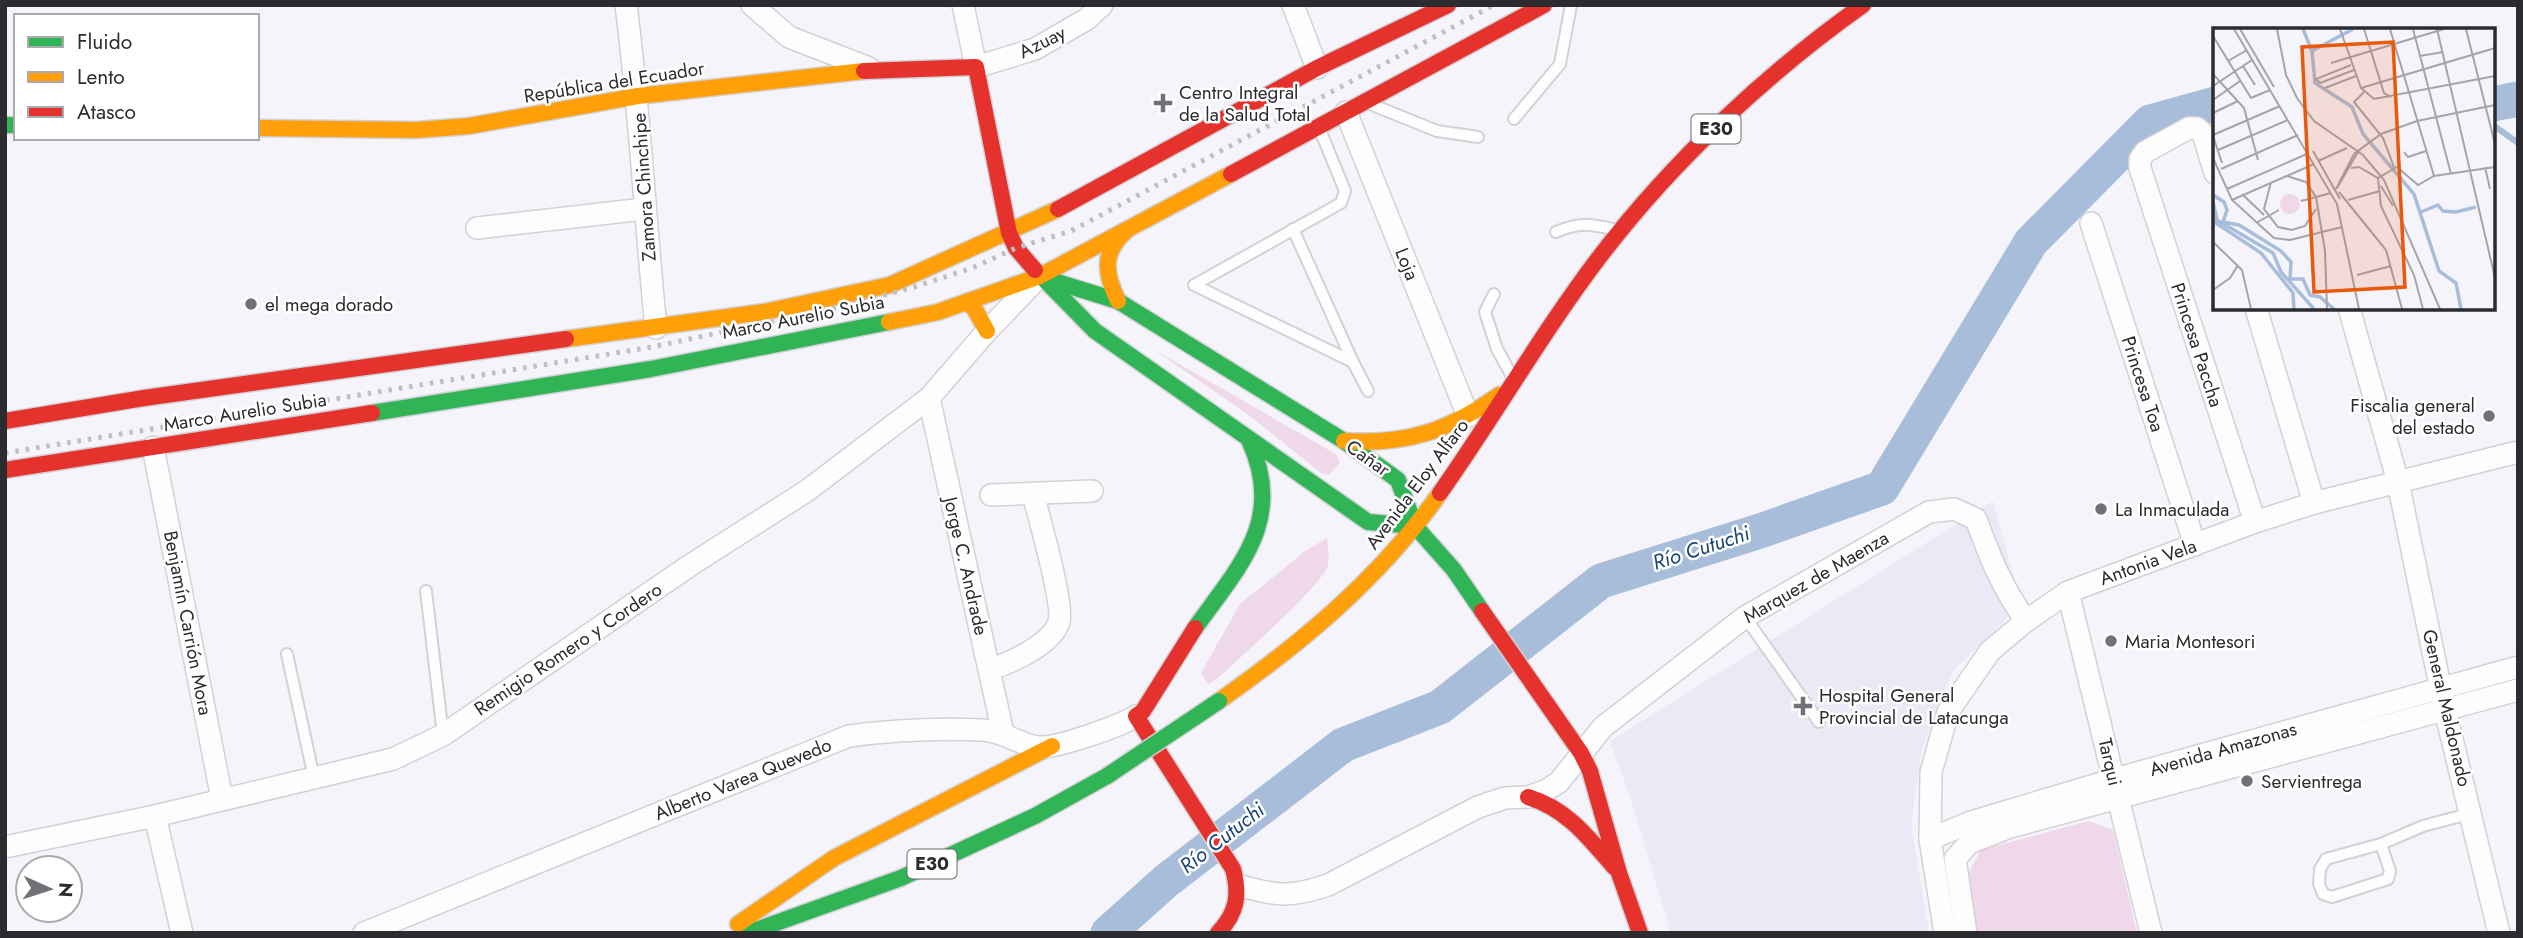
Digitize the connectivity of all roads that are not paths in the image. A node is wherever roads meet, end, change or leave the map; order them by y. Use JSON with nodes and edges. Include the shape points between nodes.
{"nodes":[{"id":1,"x":626,"y":5,"type":"edge"},
{"id":2,"x":752,"y":5,"type":"edge"},
{"id":3,"x":963,"y":5,"type":"edge"},
{"id":4,"x":1102,"y":5,"type":"edge"},
{"id":5,"x":1293,"y":5,"type":"edge"},
{"id":6,"x":1448,"y":5,"type":"edge"},
{"id":7,"x":1544,"y":5,"type":"edge"},
{"id":8,"x":1571,"y":5,"type":"edge"},
{"id":9,"x":1863,"y":5,"type":"edge"},
{"id":10,"x":1423,"y":12,"type":"edge"},
{"id":11,"x":976,"y":67,"type":"junction"},
{"id":12,"x":1317,"y":68,"type":"junction"},
{"id":13,"x":873,"y":70,"type":"junction"},
{"id":14,"x":638,"y":96,"type":"junction"},
{"id":15,"x":1365,"y":101,"type":"junction"},
{"id":16,"x":1346,"y":112,"type":"junction"},
{"id":17,"x":1514,"y":119,"type":"dead end"},
{"id":18,"x":1319,"y":127,"type":"junction"},
{"id":19,"x":259,"y":128,"type":"edge"},
{"id":20,"x":1478,"y":137,"type":"dead end"},
{"id":21,"x":2213,"y":166,"type":"edge"},
{"id":22,"x":644,"y":209,"type":"junction"},
{"id":23,"x":2091,"y":223,"type":"dead end"},
{"id":24,"x":477,"y":228,"type":"dead end"},
{"id":25,"x":1293,"y":229,"type":"junction"},
{"id":26,"x":1127,"y":230,"type":"junction"},
{"id":27,"x":1620,"y":230,"type":"junction"},
{"id":28,"x":1556,"y":232,"type":"dead end"},
{"id":29,"x":1009,"y":233,"type":"junction"},
{"id":30,"x":1040,"y":276,"type":"junction"},
{"id":31,"x":1494,"y":294,"type":"dead end"},
{"id":32,"x":966,"y":302,"type":"junction"},
{"id":33,"x":1118,"y":302,"type":"junction"},
{"id":34,"x":2257,"y":310,"type":"edge"},
{"id":35,"x":2350,"y":310,"type":"edge"},
{"id":36,"x":656,"y":328,"type":"junction"},
{"id":37,"x":987,"y":331,"type":"junction"},
{"id":38,"x":1353,"y":362,"type":"junction"},
{"id":39,"x":1515,"y":383,"type":"junction"},
{"id":40,"x":1368,"y":391,"type":"dead end"},
{"id":41,"x":929,"y":398,"type":"junction"},
{"id":42,"x":1468,"y":416,"type":"junction"},
{"id":43,"x":5,"y":421,"type":"edge"},
{"id":44,"x":1249,"y":440,"type":"junction"},
{"id":45,"x":1344,"y":441,"type":"junction"},
{"id":46,"x":153,"y":447,"type":"junction"},
{"id":47,"x":2518,"y":452,"type":"edge"},
{"id":48,"x":5,"y":470,"type":"edge"},
{"id":49,"x":2398,"y":482,"type":"junction"},
{"id":50,"x":1092,"y":491,"type":"dead end"},
{"id":51,"x":1033,"y":494,"type":"junction"},
{"id":52,"x":991,"y":495,"type":"dead end"},
{"id":53,"x":2314,"y":503,"type":"junction"},
{"id":54,"x":2255,"y":522,"type":"junction"},
{"id":55,"x":1415,"y":526,"type":"junction"},
{"id":56,"x":2195,"y":545,"type":"junction"},
{"id":57,"x":426,"y":591,"type":"dead end"},
{"id":58,"x":2068,"y":592,"type":"junction"},
{"id":59,"x":1745,"y":617,"type":"junction"},
{"id":60,"x":2026,"y":621,"type":"junction"},
{"id":61,"x":287,"y":654,"type":"dead end"},
{"id":62,"x":2518,"y":667,"type":"edge"},
{"id":63,"x":989,"y":669,"type":"junction"},
{"id":64,"x":2441,"y":688,"type":"junction"},
{"id":65,"x":2518,"y":690,"type":"edge"},
{"id":66,"x":2445,"y":710,"type":"junction"},
{"id":67,"x":1136,"y":716,"type":"junction"},
{"id":68,"x":1819,"y":722,"type":"dead end"},
{"id":69,"x":1003,"y":733,"type":"junction"},
{"id":70,"x":443,"y":735,"type":"junction"},
{"id":71,"x":1052,"y":746,"type":"junction"},
{"id":72,"x":1581,"y":753,"type":"junction"},
{"id":73,"x":314,"y":778,"type":"junction"},
{"id":74,"x":2117,"y":789,"type":"junction"},
{"id":75,"x":1528,"y":797,"type":"junction"},
{"id":76,"x":222,"y":799,"type":"junction"},
{"id":77,"x":2472,"y":813,"type":"junction"},
{"id":78,"x":155,"y":816,"type":"junction"},
{"id":79,"x":1930,"y":839,"type":"junction"},
{"id":80,"x":2381,"y":844,"type":"junction"},
{"id":81,"x":5,"y":847,"type":"edge"},
{"id":82,"x":1619,"y":873,"type":"junction"},
{"id":83,"x":1238,"y":885,"type":"junction"},
{"id":84,"x":182,"y":933,"type":"edge"},
{"id":85,"x":364,"y":933,"type":"edge"},
{"id":86,"x":726,"y":933,"type":"edge"},
{"id":87,"x":748,"y":933,"type":"edge"},
{"id":88,"x":1218,"y":933,"type":"edge"},
{"id":89,"x":1640,"y":933,"type":"edge"},
{"id":90,"x":1945,"y":933,"type":"edge"},
{"id":91,"x":1966,"y":933,"type":"edge"},
{"id":92,"x":2151,"y":933,"type":"edge"},
{"id":93,"x":2499,"y":933,"type":"edge"}],
"edges":[{"from":1,"to":14,"type":"street","name":"Zamora Chinchipe"},
{"from":2,"to":13,"type":"street","via":[[789,37]]},
{"from":3,"to":11,"type":"street"},
{"from":4,"to":11,"type":"street","name":"Azuay","via":[[1035,50]]},
{"from":5,"to":12,"type":"street"},
{"from":6,"to":10,"type":"main road","name":"Marco Aurelio Subia"},
{"from":7,"to":15,"type":"main road","name":"Marco Aurelio Subia"},
{"from":8,"to":17,"type":"lane","via":[[1560,64]]},
{"from":9,"to":27,"type":"main road","name":"Avenida Eloy Alfaro","number":"E30","via":[[1760,85]]},
{"from":10,"to":12,"type":"main road","name":"Marco Aurelio Subia"},
{"from":11,"to":13,"type":"main road","name":"República del Ecuador"},
{"from":11,"to":29,"type":"main road"},
{"from":12,"to":29,"type":"main road","name":"Marco Aurelio Subia"},
{"from":13,"to":14,"type":"main road","name":"República del Ecuador"},
{"from":14,"to":19,"type":"main road","name":"República del Ecuador","via":[[469,126]]},
{"from":14,"to":22,"type":"street","name":"Zamora Chinchipe"},
{"from":15,"to":16,"type":"main road","name":"Marco Aurelio Subia"},
{"from":15,"to":20,"type":"lane","via":[[1437,131]]},
{"from":16,"to":18,"type":"main road","name":"Marco Aurelio Subia"},
{"from":16,"to":42,"type":"street","name":"Loja"},
{"from":18,"to":25,"type":"lane","via":[[1345,191],[1341,202]]},
{"from":18,"to":26,"type":"main road","name":"Marco Aurelio Subia"},
{"from":21,"to":54,"type":"street","name":"Princesa Paccha","via":[[2197,128],[2189,128],[2140,159]]},
{"from":22,"to":24,"type":"street"},
{"from":22,"to":36,"type":"street","name":"Zamora Chinchipe"},
{"from":23,"to":56,"type":"street","name":"Princesa Toa"},
{"from":25,"to":38,"type":"lane"},
{"from":25,"to":38,"type":"lane","via":[[1194,285]]},
{"from":26,"to":30,"type":"main road","name":"Marco Aurelio Subia"},
{"from":26,"to":33,"type":"main road","via":[[1114,242],[1108,268]]},
{"from":27,"to":28,"type":"lane","via":[[1585,223]]},
{"from":27,"to":39,"type":"main road","name":"Avenida Eloy Alfaro","number":"E30"},
{"from":29,"to":30,"type":"main road"},
{"from":29,"to":36,"type":"main road","name":"Marco Aurelio Subia","via":[[890,285],[764,312]]},
{"from":30,"to":32,"type":"main road","name":"Marco Aurelio Subia"},
{"from":30,"to":33,"type":"main road","name":"Cañar"},
{"from":30,"to":37,"type":"street","name":"Remigio Romero y Cordero"},
{"from":30,"to":44,"type":"main road","via":[[1095,331]]},
{"from":31,"to":39,"type":"lane","via":[[1485,312]]},
{"from":32,"to":37,"type":"main road","via":[[974,307]]},
{"from":32,"to":46,"type":"main road","name":"Marco Aurelio Subia","via":[[938,312],[651,369]]},
{"from":33,"to":45,"type":"main road","name":"Cañar"},
{"from":34,"to":53,"type":"street"},
{"from":35,"to":49,"type":"street","name":"General Maldonado"},
{"from":36,"to":43,"type":"main road","name":"Marco Aurelio Subia"},
{"from":37,"to":41,"type":"street","name":"Remigio Romero y Cordero"},
{"from":38,"to":40,"type":"lane"},
{"from":39,"to":42,"type":"main road"},
{"from":39,"to":55,"type":"main road","name":"Avenida Eloy Alfaro","number":"E30"},
{"from":41,"to":63,"type":"street","name":"Jorge C. Andrade"},
{"from":41,"to":70,"type":"street","name":"Remigio Romero y Cordero","via":[[808,490]]},
{"from":42,"to":45,"type":"main road","via":[[1394,443]]},
{"from":44,"to":55,"type":"main road","via":[[1368,523]]},
{"from":44,"to":67,"type":"main road","via":[[1261,465],[1264,487],[1257,530],[1227,583]]},
{"from":45,"to":55,"type":"main road","name":"Cañar","via":[[1398,480]]},
{"from":46,"to":48,"type":"main road","name":"Marco Aurelio Subia"},
{"from":46,"to":76,"type":"street","name":"Benjamín Carrión Mora"},
{"from":47,"to":49,"type":"street","name":"Antonia Vela"},
{"from":49,"to":53,"type":"street","name":"Antonia Vela"},
{"from":49,"to":64,"type":"street","name":"General Maldonado"},
{"from":50,"to":51,"type":"street"},
{"from":51,"to":52,"type":"street"},
{"from":51,"to":63,"type":"street","via":[[1059,602],[1059,622],[1049,638]]},
{"from":53,"to":54,"type":"street","name":"Antonia Vela"},
{"from":54,"to":56,"type":"street","name":"Antonia Vela"},
{"from":55,"to":72,"type":"main road","via":[[1454,570]]},
{"from":55,"to":87,"type":"main road","name":"Avenida Eloy Alfaro","number":"E30","bridge":true,"via":[[1378,570],[1272,664],[1107,776],[1035,816],[901,878]]},
{"from":56,"to":58,"type":"street","name":"Antonia Vela"},
{"from":57,"to":70,"type":"lane"},
{"from":58,"to":60,"type":"street","name":"Antonia Vela"},
{"from":58,"to":74,"type":"street","name":"Tarqui"},
{"from":59,"to":60,"type":"street","name":"Marquez de Maenza","via":[[1929,512],[1954,509],[1976,519],[1994,569]]},
{"from":59,"to":68,"type":"lane"},
{"from":59,"to":72,"type":"street","name":"Marquez de Maenza","via":[[1603,727]]},
{"from":60,"to":79,"type":"street","name":"Antonia Vela","via":[[1990,651],[1948,712],[1931,772]]},
{"from":61,"to":73,"type":"lane"},
{"from":62,"to":64,"type":"street","name":"Avenida Amazonas"},
{"from":63,"to":69,"type":"street","name":"Jorge C. Andrade"},
{"from":64,"to":66,"type":"street","name":"General Maldonado"},
{"from":64,"to":74,"type":"street","name":"Avenida Amazonas"},
{"from":65,"to":66,"type":"street","name":"Avenida Amazonas"},
{"from":66,"to":74,"type":"street","name":"Avenida Amazonas"},
{"from":66,"to":77,"type":"street","name":"General Maldonado"},
{"from":67,"to":71,"type":"street","name":"Alberto Varea Quevedo"},
{"from":67,"to":83,"type":"main road","via":[[1233,869]]},
{"from":69,"to":71,"type":"street","name":"Alberto Varea Quevedo","via":[[1027,744]]},
{"from":69,"to":85,"type":"street","name":"Alberto Varea Quevedo","via":[[909,731],[849,736]]},
{"from":70,"to":73,"type":"street","name":"Remigio Romero y Cordero","via":[[393,759]]},
{"from":71,"to":86,"type":"main road","via":[[834,858]]},
{"from":72,"to":75,"type":"street","name":"Marquez de Maenza","via":[[1559,782]]},
{"from":72,"to":82,"type":"main road"},
{"from":73,"to":76,"type":"street","name":"Remigio Romero y Cordero"},
{"from":74,"to":79,"type":"street","name":"Avenida Amazonas","via":[[1971,822]]},
{"from":74,"to":91,"type":"street","name":"Avenida Amazonas","via":[[1969,844],[1955,859]]},
{"from":74,"to":92,"type":"street","name":"Tarqui"},
{"from":75,"to":82,"type":"main road","via":[[1568,815]]},
{"from":75,"to":83,"type":"street","name":"Marquez de Maenza","via":[[1505,798],[1478,807],[1328,886],[1305,893],[1268,894]]},
{"from":76,"to":78,"type":"street","name":"Remigio Romero y Cordero"},
{"from":77,"to":80,"type":"lane"},
{"from":77,"to":93,"type":"street","name":"General Maldonado"},
{"from":78,"to":81,"type":"street","name":"Remigio Romero y Cordero"},
{"from":78,"to":84,"type":"street"},
{"from":79,"to":90,"type":"street","name":"Antonia Vela"},
{"from":80,"to":80,"type":"lane","via":[[2326,859],[2320,869],[2323,894],[2332,897],[2388,879]]},
{"from":82,"to":89,"type":"main road"},
{"from":83,"to":88,"type":"main road","via":[[1234,911]]}]}
